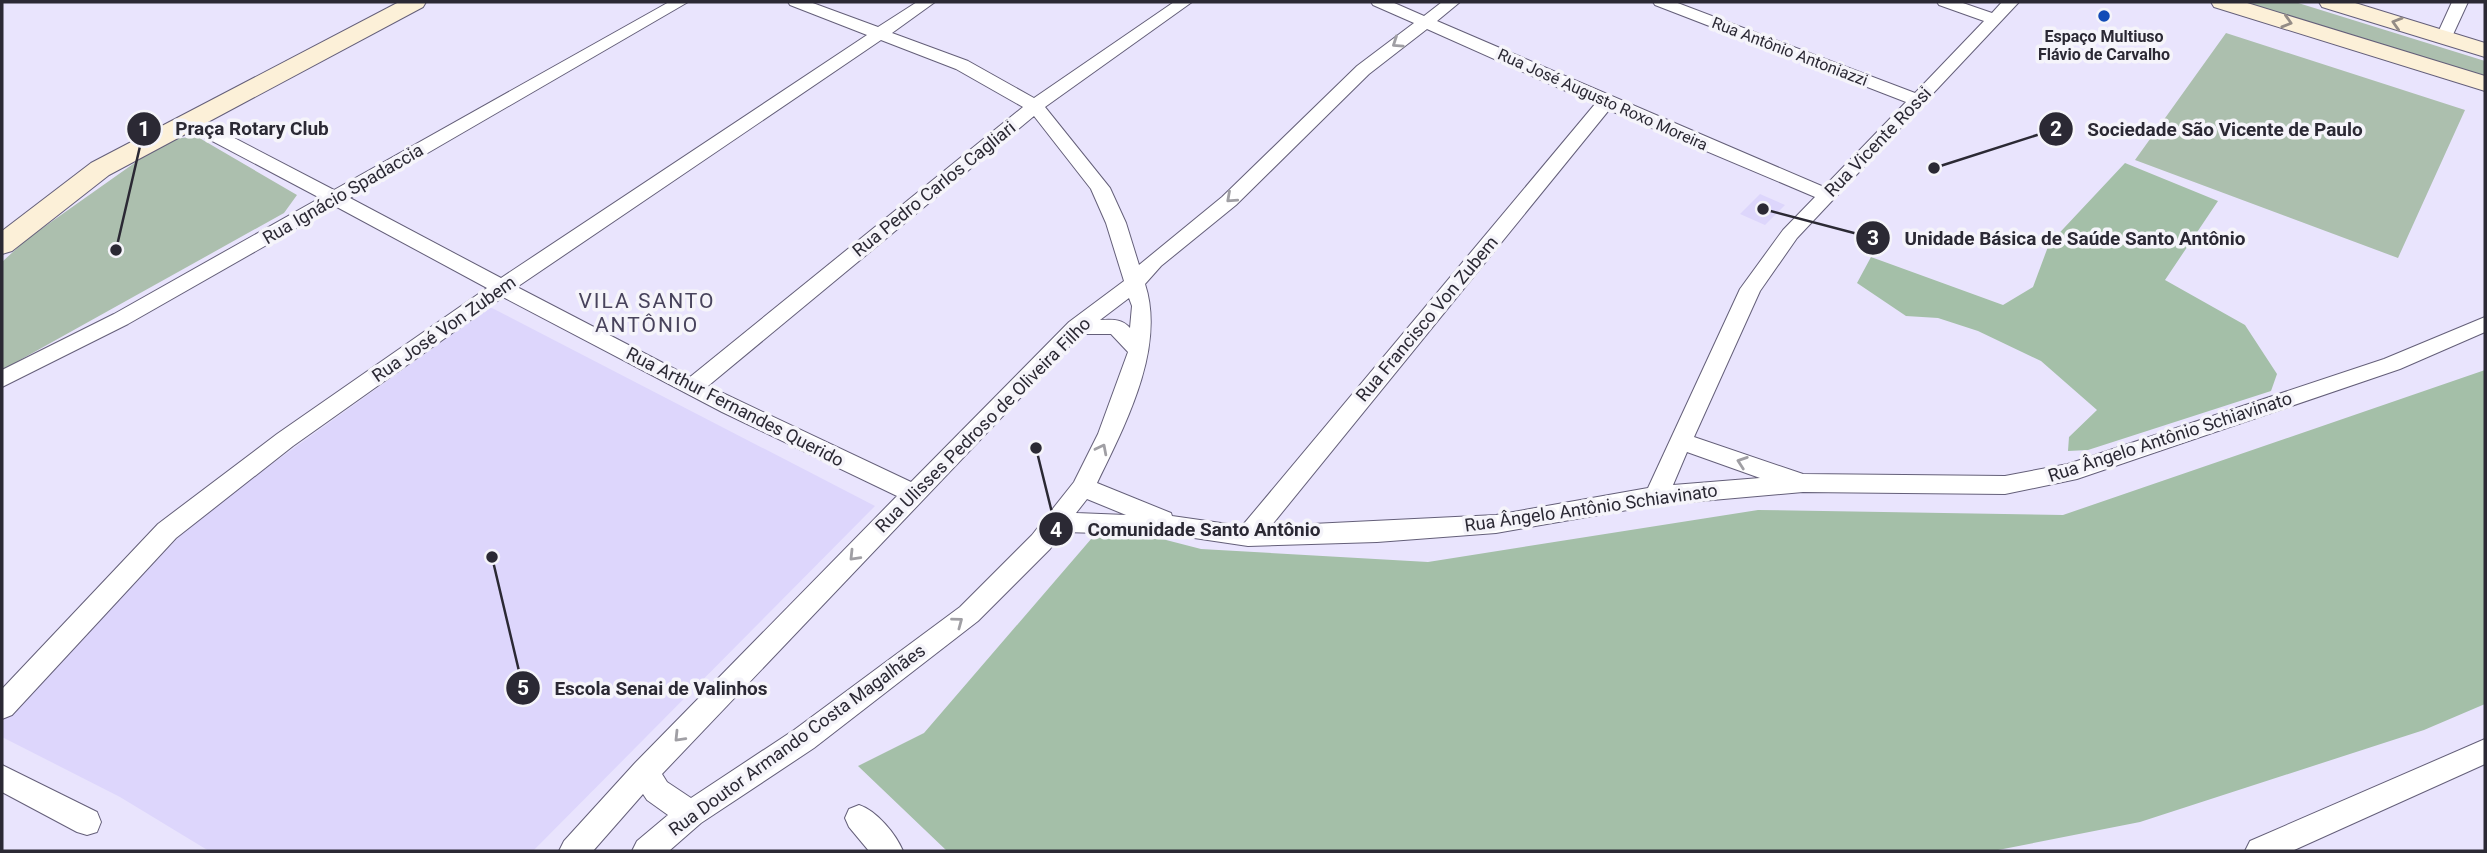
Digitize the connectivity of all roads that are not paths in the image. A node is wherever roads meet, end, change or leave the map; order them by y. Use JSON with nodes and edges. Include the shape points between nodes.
{"nodes":[{"id":1,"x":415,"y":2,"type":"edge"},
{"id":2,"x":680,"y":2,"type":"edge"},
{"id":3,"x":796,"y":2,"type":"edge"},
{"id":4,"x":927,"y":2,"type":"edge"},
{"id":5,"x":1184,"y":2,"type":"edge"},
{"id":6,"x":1379,"y":2,"type":"edge"},
{"id":7,"x":1452,"y":2,"type":"edge"},
{"id":8,"x":1661,"y":2,"type":"edge"},
{"id":9,"x":1945,"y":2,"type":"edge"},
{"id":10,"x":2011,"y":2,"type":"edge"},
{"id":11,"x":2222,"y":2,"type":"edge"},
{"id":12,"x":2330,"y":2,"type":"edge"},
{"id":13,"x":2460,"y":2,"type":"edge"},
{"id":14,"x":1995,"y":19,"type":"junction"},
{"id":15,"x":1426,"y":21,"type":"junction"},
{"id":16,"x":881,"y":32,"type":"junction"},
{"id":17,"x":2444,"y":37,"type":"junction"},
{"id":18,"x":2485,"y":50,"type":"edge"},
{"id":19,"x":2485,"y":84,"type":"edge"},
{"id":20,"x":1918,"y":100,"type":"junction"},
{"id":21,"x":1606,"y":102,"type":"junction"},
{"id":22,"x":1035,"y":106,"type":"junction"},
{"id":23,"x":188,"y":121,"type":"junction"},
{"id":24,"x":1827,"y":195,"type":"junction"},
{"id":25,"x":338,"y":197,"type":"junction"},
{"id":26,"x":2,"y":245,"type":"edge"},
{"id":27,"x":1133,"y":284,"type":"junction"},
{"id":28,"x":501,"y":288,"type":"junction"},
{"id":29,"x":2485,"y":324,"type":"edge"},
{"id":30,"x":1076,"y":327,"type":"junction"},
{"id":31,"x":1139,"y":351,"type":"junction"},
{"id":32,"x":2,"y":379,"type":"edge"},
{"id":33,"x":692,"y":387,"type":"junction"},
{"id":34,"x":1680,"y":441,"type":"junction"},
{"id":35,"x":1803,"y":483,"type":"junction"},
{"id":36,"x":1083,"y":487,"type":"junction"},
{"id":37,"x":914,"y":494,"type":"junction"},
{"id":38,"x":1656,"y":496,"type":"junction"},
{"id":39,"x":1056,"y":522,"type":"junction"},
{"id":40,"x":1174,"y":526,"type":"junction"},
{"id":41,"x":1248,"y":536,"type":"junction"},
{"id":42,"x":2,"y":706,"type":"edge"},
{"id":43,"x":2485,"y":751,"type":"edge"},
{"id":44,"x":645,"y":772,"type":"junction"},
{"id":45,"x":2,"y":778,"type":"edge"},
{"id":46,"x":691,"y":814,"type":"junction"},
{"id":47,"x":859,"y":818,"type":"dead end"},
{"id":48,"x":87,"y":822,"type":"dead end"},
{"id":49,"x":574,"y":851,"type":"edge"},
{"id":50,"x":647,"y":851,"type":"edge"},
{"id":51,"x":888,"y":851,"type":"edge"},
{"id":52,"x":2260,"y":851,"type":"edge"}],
"edges":[{"from":1,"to":23,"type":"street"},
{"from":2,"to":25,"type":"street","name":"Rua Ignácio Spadaccia"},
{"from":3,"to":16,"type":"street","name":"Rua Doutor Armando Costa Magalhães"},
{"from":4,"to":16,"type":"street","name":"Rua José Von Zubem"},
{"from":5,"to":22,"type":"street","name":"Rua Pedro Carlos Cagliari"},
{"from":6,"to":15,"type":"street","name":"Rua José Augusto Roxo Moreira"},
{"from":7,"to":15,"type":"street","name":"Rua Ulisses Pedroso de Oliveira Filho"},
{"from":8,"to":20,"type":"street","name":"Rua Antônio Antoniazzi"},
{"from":9,"to":14,"type":"street"},
{"from":10,"to":14,"type":"street","name":"Rua Vicente Rossi"},
{"from":11,"to":19,"type":"street","one_way":true},
{"from":17,"to":12,"type":"street","one_way":true},
{"from":13,"to":17,"type":"street"},
{"from":14,"to":20,"type":"street","name":"Rua Vicente Rossi"},
{"from":15,"to":21,"type":"street","name":"Rua José Augusto Roxo Moreira"},
{"from":15,"to":27,"type":"street","name":"Rua Ulisses Pedroso de Oliveira Filho","one_way":true,"via":[[1363,70],[1229,201],[1154,261]]},
{"from":16,"to":22,"type":"street","name":"Rua Doutor Armando Costa Magalhães","via":[[962,65]]},
{"from":16,"to":28,"type":"street","name":"Rua José Von Zubem"},
{"from":17,"to":18,"type":"street"},
{"from":20,"to":24,"type":"street","name":"Rua Vicente Rossi"},
{"from":21,"to":24,"type":"street","name":"Rua José Augusto Roxo Moreira"},
{"from":21,"to":41,"type":"street","name":"Rua Francisco Von Zubem"},
{"from":22,"to":27,"type":"street","name":"Rua Doutor Armando Costa Magalhães","via":[[1100,188],[1116,223]]},
{"from":22,"to":33,"type":"street","name":"Rua Pedro Carlos Cagliari"},
{"from":23,"to":25,"type":"street","name":"Rua Arthur Fernandes Querido"},
{"from":23,"to":26,"type":"street","via":[[100,169]]},
{"from":24,"to":34,"type":"street","name":"Rua Vicente Rossi","via":[[1790,234],[1750,289]]},
{"from":25,"to":28,"type":"street","name":"Rua Arthur Fernandes Querido"},
{"from":25,"to":32,"type":"street","name":"Rua Ignácio Spadaccia","via":[[121,319]]},
{"from":27,"to":30,"type":"street","name":"Rua Ulisses Pedroso de Oliveira Filho"},
{"from":27,"to":31,"type":"street","name":"Rua Doutor Armando Costa Magalhães","via":[[1142,306]]},
{"from":28,"to":33,"type":"street","name":"Rua Arthur Fernandes Querido"},
{"from":28,"to":42,"type":"street","name":"Rua José Von Zubem","via":[[285,440],[167,531]]},
{"from":29,"to":35,"type":"street","name":"Rua Ângelo Antônio Schiavinato","via":[[2392,364],[2043,479],[2005,485]]},
{"from":30,"to":31,"type":"street","via":[[1117,327]]},
{"from":30,"to":37,"type":"street","name":"Rua Ulisses Pedroso de Oliveira Filho"},
{"from":36,"to":31,"type":"street","name":"Rua Doutor Armando Costa Magalhães","one_way":true,"via":[[1109,434]]},
{"from":33,"to":37,"type":"street","name":"Rua Arthur Fernandes Querido"},
{"from":35,"to":34,"type":"street","one_way":true},
{"from":34,"to":38,"type":"street","name":"Rua Vicente Rossi"},
{"from":35,"to":38,"type":"street","name":"Rua Ângelo Antônio Schiavinato"},
{"from":36,"to":39,"type":"street","name":"Rua Doutor Armando Costa Magalhães"},
{"from":36,"to":40,"type":"street","name":"Rua Ângelo Antônio Schiavinato"},
{"from":37,"to":44,"type":"street","name":"Rua Ulisses Pedroso de Oliveira Filho","one_way":true},
{"from":38,"to":41,"type":"street","name":"Rua Ângelo Antônio Schiavinato","via":[[1496,524]]},
{"from":39,"to":40,"type":"street","name":"Rua Ângelo Antônio Schiavinato"},
{"from":46,"to":39,"type":"street","name":"Rua Doutor Armando Costa Magalhães","one_way":true,"via":[[804,739],[968,614]]},
{"from":40,"to":41,"type":"street","name":"Rua Ângelo Antônio Schiavinato"},
{"from":43,"to":52,"type":"street"},
{"from":44,"to":46,"type":"street","via":[[657,791]]},
{"from":44,"to":49,"type":"street","name":"Rua Ulisses Pedroso de Oliveira Filho"},
{"from":45,"to":48,"type":"street"},
{"from":46,"to":50,"type":"street","name":"Rua Doutor Armando Costa Magalhães"},
{"from":47,"to":51,"type":"street"}]}
